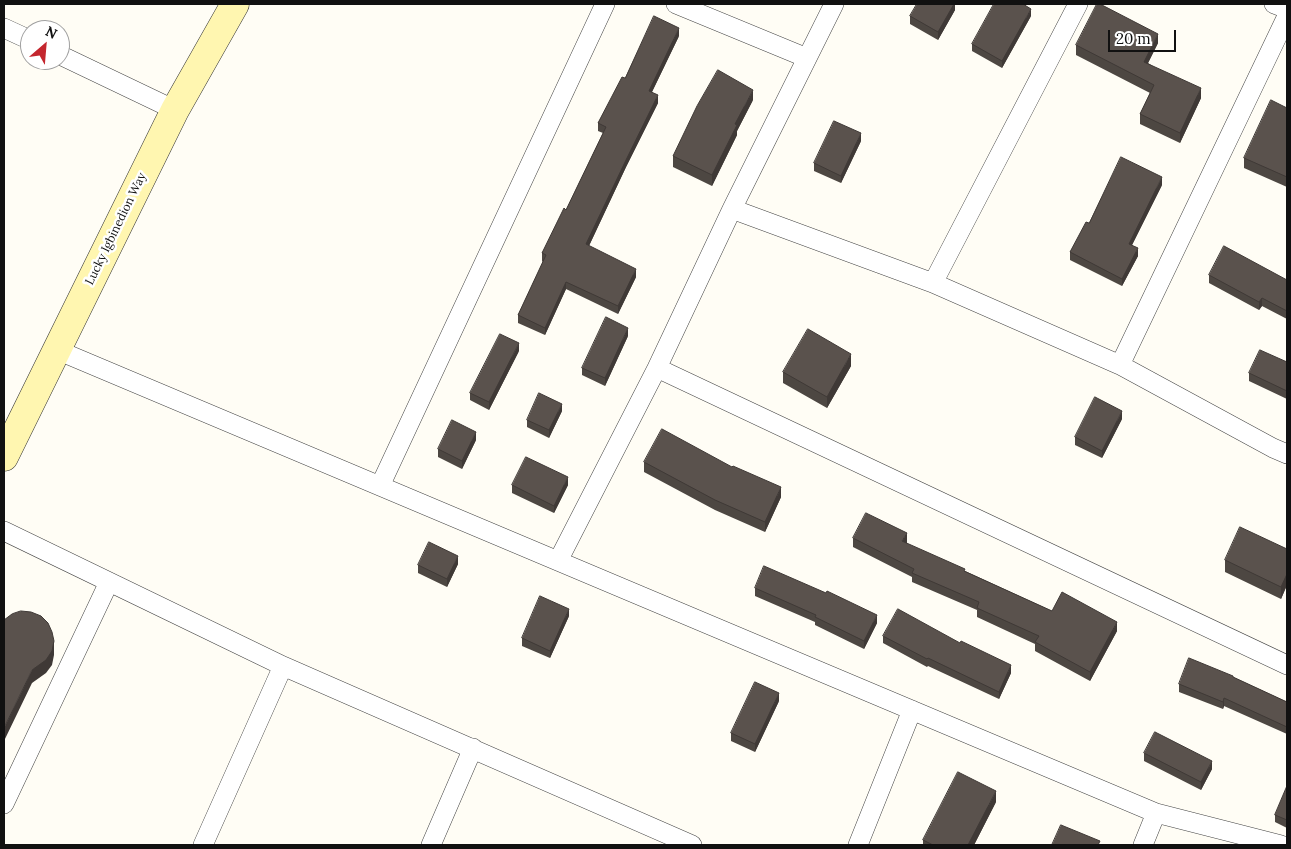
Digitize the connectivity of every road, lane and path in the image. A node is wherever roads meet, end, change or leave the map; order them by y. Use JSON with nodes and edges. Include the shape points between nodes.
{"nodes":[{"id":1,"x":235,"y":4,"type":"edge"},
{"id":2,"x":605,"y":4,"type":"edge"},
{"id":3,"x":676,"y":4,"type":"edge"},
{"id":4,"x":834,"y":4,"type":"edge"},
{"id":5,"x":1078,"y":4,"type":"edge"},
{"id":6,"x":1274,"y":4,"type":"edge"},
{"id":7,"x":1287,"y":9,"type":"edge"},
{"id":8,"x":1287,"y":16,"type":"edge"},
{"id":9,"x":4,"y":28,"type":"edge"},
{"id":10,"x":20,"y":35,"type":"edge"},
{"id":11,"x":807,"y":58,"type":"junction"},
{"id":12,"x":70,"y":60,"type":"edge"},
{"id":13,"x":175,"y":110,"type":"junction"},
{"id":14,"x":732,"y":208,"type":"junction"},
{"id":15,"x":933,"y":283,"type":"junction"},
{"id":16,"x":57,"y":350,"type":"junction"},
{"id":17,"x":1120,"y":365,"type":"junction"},
{"id":18,"x":657,"y":368,"type":"junction"},
{"id":19,"x":1287,"y":454,"type":"edge"},
{"id":20,"x":4,"y":457,"type":"edge"},
{"id":21,"x":380,"y":486,"type":"junction"},
{"id":22,"x":4,"y":531,"type":"edge"},
{"id":23,"x":558,"y":561,"type":"junction"},
{"id":24,"x":110,"y":582,"type":"junction"},
{"id":25,"x":1287,"y":665,"type":"edge"},
{"id":26,"x":283,"y":666,"type":"junction"},
{"id":27,"x":912,"y":710,"type":"junction"},
{"id":28,"x":473,"y":748,"type":"junction"},
{"id":29,"x":4,"y":804,"type":"edge"},
{"id":30,"x":1156,"y":813,"type":"junction"},
{"id":31,"x":664,"y":840,"type":"edge"},
{"id":32,"x":203,"y":845,"type":"edge"},
{"id":33,"x":431,"y":845,"type":"edge"},
{"id":34,"x":692,"y":845,"type":"edge"},
{"id":35,"x":858,"y":845,"type":"edge"},
{"id":36,"x":1143,"y":845,"type":"edge"},
{"id":37,"x":1281,"y":845,"type":"edge"}],
"edges":[{"from":1,"to":13,"type":"street","name":"Lucky Igbinedion Way"},
{"from":2,"to":21,"type":"street"},
{"from":3,"to":11,"type":"street"},
{"from":4,"to":11,"type":"street"},
{"from":5,"to":15,"type":"street"},
{"from":6,"to":7,"type":"street"},
{"from":8,"to":17,"type":"street"},
{"from":9,"to":10,"type":"street"},
{"from":11,"to":14,"type":"street"},
{"from":12,"to":13,"type":"street"},
{"from":13,"to":16,"type":"street","name":"Lucky Igbinedion Way"},
{"from":14,"to":15,"type":"street"},
{"from":14,"to":18,"type":"street"},
{"from":15,"to":17,"type":"street"},
{"from":16,"to":20,"type":"street","name":"Lucky Igbinedion Way"},
{"from":16,"to":21,"type":"street"},
{"from":17,"to":19,"type":"street"},
{"from":18,"to":23,"type":"street"},
{"from":18,"to":25,"type":"street"},
{"from":21,"to":23,"type":"street"},
{"from":22,"to":24,"type":"street"},
{"from":23,"to":27,"type":"street"},
{"from":24,"to":26,"type":"street"},
{"from":24,"to":29,"type":"street"},
{"from":26,"to":28,"type":"street"},
{"from":26,"to":32,"type":"street"},
{"from":27,"to":30,"type":"street"},
{"from":27,"to":35,"type":"street"},
{"from":28,"to":31,"type":"street"},
{"from":28,"to":33,"type":"street"},
{"from":30,"to":36,"type":"street"},
{"from":30,"to":37,"type":"street"},
{"from":31,"to":34,"type":"street"}]}
